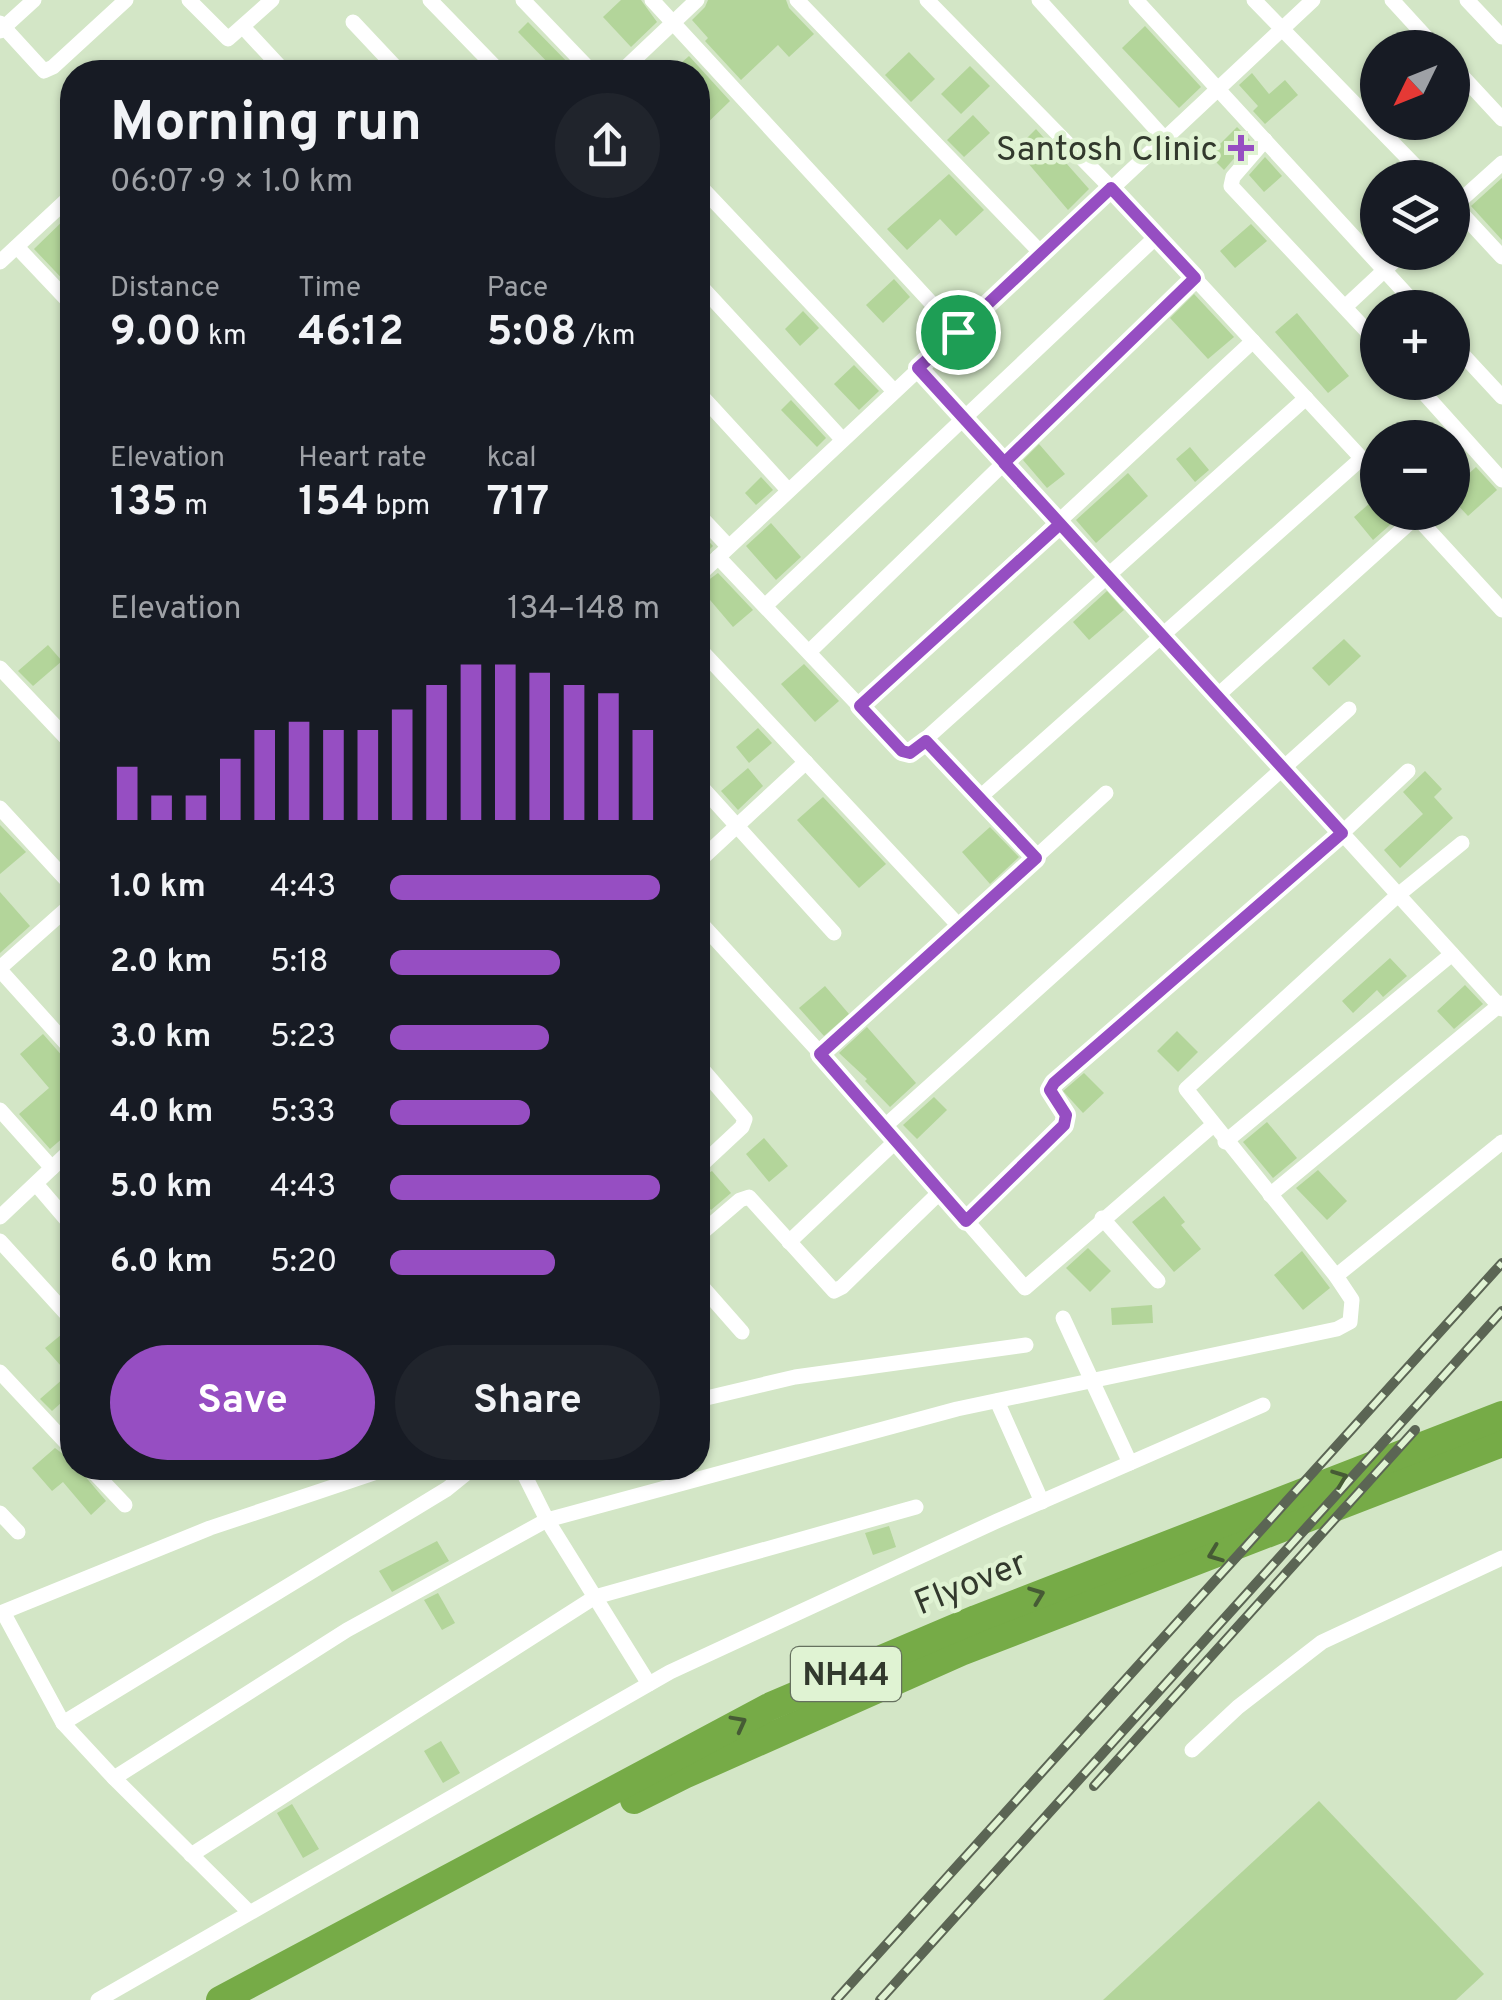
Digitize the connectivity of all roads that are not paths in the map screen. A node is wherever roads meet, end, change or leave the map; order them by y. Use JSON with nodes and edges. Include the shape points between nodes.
{"nodes":[{"id":1,"x":34,"y":0,"type":"edge"},
{"id":2,"x":126,"y":0,"type":"edge"},
{"id":3,"x":189,"y":0,"type":"edge"},
{"id":4,"x":272,"y":0,"type":"edge"},
{"id":5,"x":430,"y":0,"type":"edge"},
{"id":6,"x":523,"y":0,"type":"edge"},
{"id":7,"x":652,"y":0,"type":"edge"},
{"id":8,"x":698,"y":0,"type":"edge"},
{"id":9,"x":796,"y":0,"type":"edge"},
{"id":10,"x":927,"y":0,"type":"edge"},
{"id":11,"x":1039,"y":0,"type":"edge"},
{"id":12,"x":1136,"y":0,"type":"edge"},
{"id":13,"x":1254,"y":0,"type":"edge"},
{"id":14,"x":1314,"y":0,"type":"edge"},
{"id":15,"x":1392,"y":0,"type":"edge"},
{"id":16,"x":1467,"y":0,"type":"edge"},
{"id":17,"x":353,"y":22,"type":"dead end"},
{"id":18,"x":673,"y":23,"type":"junction"},
{"id":19,"x":2,"y":27,"type":"edge"},
{"id":20,"x":243,"y":27,"type":"junction"},
{"id":21,"x":1282,"y":30,"type":"junction"},
{"id":22,"x":1420,"y":30,"type":"edge"},
{"id":23,"x":1502,"y":37,"type":"edge"},
{"id":24,"x":61,"y":60,"type":"edge"},
{"id":25,"x":274,"y":60,"type":"edge"},
{"id":26,"x":389,"y":60,"type":"edge"},
{"id":27,"x":488,"y":60,"type":"edge"},
{"id":28,"x":580,"y":60,"type":"edge"},
{"id":29,"x":633,"y":60,"type":"edge"},
{"id":30,"x":707,"y":60,"type":"edge"},
{"id":31,"x":60,"y":61,"type":"edge"},
{"id":32,"x":710,"y":63,"type":"edge"},
{"id":33,"x":1470,"y":84,"type":"edge"},
{"id":34,"x":1217,"y":88,"type":"junction"},
{"id":35,"x":1502,"y":118,"type":"edge"},
{"id":36,"x":1164,"y":138,"type":"junction"},
{"id":37,"x":1264,"y":140,"type":"junction"},
{"id":38,"x":1409,"y":160,"type":"edge"},
{"id":39,"x":1502,"y":163,"type":"edge"},
{"id":40,"x":1111,"y":188,"type":"junction"},
{"id":41,"x":1470,"y":191,"type":"edge"},
{"id":42,"x":710,"y":197,"type":"edge"},
{"id":43,"x":60,"y":206,"type":"edge"},
{"id":44,"x":1470,"y":224,"type":"edge"},
{"id":45,"x":1156,"y":236,"type":"junction"},
{"id":46,"x":1360,"y":243,"type":"edge"},
{"id":47,"x":17,"y":247,"type":"junction"},
{"id":48,"x":1042,"y":254,"type":"junction"},
{"id":49,"x":1502,"y":257,"type":"edge"},
{"id":50,"x":0,"y":262,"type":"edge"},
{"id":51,"x":1385,"y":270,"type":"joint"},
{"id":52,"x":1195,"y":278,"type":"junction"},
{"id":53,"x":1403,"y":290,"type":"edge"},
{"id":54,"x":60,"y":292,"type":"edge"},
{"id":55,"x":710,"y":296,"type":"edge"},
{"id":56,"x":1345,"y":307,"type":"junction"},
{"id":57,"x":1360,"y":323,"type":"edge"},
{"id":58,"x":958,"y":332,"type":"junction"},
{"id":59,"x":1253,"y":341,"type":"junction"},
{"id":60,"x":1470,"y":363,"type":"edge"},
{"id":61,"x":918,"y":368,"type":"junction"},
{"id":62,"x":894,"y":391,"type":"junction"},
{"id":63,"x":1502,"y":397,"type":"edge"},
{"id":64,"x":1306,"y":398,"type":"junction"},
{"id":65,"x":1430,"y":400,"type":"edge"},
{"id":66,"x":710,"y":405,"type":"edge"},
{"id":67,"x":964,"y":418,"type":"junction"},
{"id":68,"x":842,"y":440,"type":"junction"},
{"id":69,"x":1360,"y":456,"type":"edge"},
{"id":70,"x":1360,"y":460,"type":"edge"},
{"id":71,"x":1004,"y":463,"type":"junction"},
{"id":72,"x":1502,"y":480,"type":"edge"},
{"id":73,"x":788,"y":490,"type":"junction"},
{"id":74,"x":1060,"y":524,"type":"junction"},
{"id":75,"x":1398,"y":530,"type":"edge"},
{"id":76,"x":1428,"y":530,"type":"edge"},
{"id":77,"x":710,"y":532,"type":"edge"},
{"id":78,"x":723,"y":551,"type":"junction"},
{"id":79,"x":710,"y":564,"type":"edge"},
{"id":80,"x":1108,"y":577,"type":"junction"},
{"id":81,"x":765,"y":606,"type":"junction"},
{"id":82,"x":1502,"y":610,"type":"edge"},
{"id":83,"x":1162,"y":636,"type":"junction"},
{"id":84,"x":808,"y":652,"type":"junction"},
{"id":85,"x":710,"y":660,"type":"edge"},
{"id":86,"x":0,"y":668,"type":"edge"},
{"id":87,"x":1217,"y":696,"type":"junction"},
{"id":88,"x":860,"y":706,"type":"junction"},
{"id":89,"x":1349,"y":709,"type":"dead end"},
{"id":90,"x":60,"y":731,"type":"edge"},
{"id":91,"x":926,"y":741,"type":"junction"},
{"id":92,"x":806,"y":762,"type":"junction"},
{"id":93,"x":1281,"y":767,"type":"junction"},
{"id":94,"x":1408,"y":770,"type":"dead end"},
{"id":95,"x":1106,"y":793,"type":"dead end"},
{"id":96,"x":710,"y":797,"type":"edge"},
{"id":97,"x":978,"y":798,"type":"junction"},
{"id":98,"x":0,"y":808,"type":"edge"},
{"id":99,"x":736,"y":826,"type":"junction"},
{"id":100,"x":1342,"y":833,"type":"junction"},
{"id":101,"x":1462,"y":843,"type":"dead end"},
{"id":102,"x":710,"y":851,"type":"edge"},
{"id":103,"x":1036,"y":858,"type":"junction"},
{"id":104,"x":60,"y":873,"type":"edge"},
{"id":105,"x":1398,"y":896,"type":"junction"},
{"id":106,"x":60,"y":915,"type":"edge"},
{"id":107,"x":960,"y":928,"type":"junction"},
{"id":108,"x":710,"y":933,"type":"edge"},
{"id":109,"x":834,"y":934,"type":"dead end"},
{"id":110,"x":1452,"y":954,"type":"junction"},
{"id":111,"x":0,"y":969,"type":"edge"},
{"id":112,"x":1501,"y":1006,"type":"edge"},
{"id":113,"x":60,"y":1036,"type":"edge"},
{"id":114,"x":820,"y":1054,"type":"junction"},
{"id":115,"x":710,"y":1078,"type":"edge"},
{"id":116,"x":0,"y":1110,"type":"edge"},
{"id":117,"x":1212,"y":1126,"type":"junction"},
{"id":118,"x":884,"y":1127,"type":"junction"},
{"id":119,"x":896,"y":1142,"type":"junction"},
{"id":120,"x":1225,"y":1142,"type":"junction"},
{"id":121,"x":1502,"y":1142,"type":"edge"},
{"id":122,"x":710,"y":1151,"type":"edge"},
{"id":123,"x":60,"y":1160,"type":"edge"},
{"id":124,"x":52,"y":1168,"type":"junction"},
{"id":125,"x":36,"y":1184,"type":"junction"},
{"id":126,"x":940,"y":1192,"type":"junction"},
{"id":127,"x":1270,"y":1195,"type":"junction"},
{"id":128,"x":60,"y":1212,"type":"edge"},
{"id":129,"x":0,"y":1217,"type":"edge"},
{"id":130,"x":1102,"y":1218,"type":"junction"},
{"id":131,"x":966,"y":1221,"type":"junction"},
{"id":132,"x":710,"y":1226,"type":"edge"},
{"id":133,"x":0,"y":1241,"type":"edge"},
{"id":134,"x":789,"y":1242,"type":"junction"},
{"id":135,"x":1336,"y":1276,"type":"junction"},
{"id":136,"x":1158,"y":1280,"type":"dead end"},
{"id":137,"x":710,"y":1296,"type":"edge"},
{"id":138,"x":60,"y":1307,"type":"edge"},
{"id":139,"x":1063,"y":1318,"type":"dead end"},
{"id":140,"x":742,"y":1332,"type":"dead end"},
{"id":141,"x":1026,"y":1344,"type":"dead end"},
{"id":142,"x":0,"y":1372,"type":"edge"},
{"id":143,"x":1090,"y":1382,"type":"junction"},
{"id":144,"x":710,"y":1397,"type":"edge"},
{"id":145,"x":997,"y":1401,"type":"junction"},
{"id":146,"x":1263,"y":1406,"type":"dead end"},
{"id":147,"x":1502,"y":1415,"type":"edge"},
{"id":148,"x":60,"y":1436,"type":"edge"},
{"id":149,"x":1502,"y":1443,"type":"edge"},
{"id":150,"x":1130,"y":1464,"type":"junction"},
{"id":151,"x":710,"y":1475,"type":"edge"},
{"id":152,"x":102,"y":1480,"type":"edge"},
{"id":153,"x":352,"y":1480,"type":"edge"},
{"id":154,"x":457,"y":1480,"type":"edge"},
{"id":155,"x":527,"y":1480,"type":"edge"},
{"id":156,"x":690,"y":1480,"type":"edge"},
{"id":157,"x":1042,"y":1502,"type":"junction"},
{"id":158,"x":126,"y":1505,"type":"dead end"},
{"id":159,"x":916,"y":1507,"type":"dead end"},
{"id":160,"x":0,"y":1513,"type":"edge"},
{"id":161,"x":546,"y":1520,"type":"junction"},
{"id":162,"x":18,"y":1532,"type":"dead end"},
{"id":163,"x":1502,"y":1558,"type":"edge"},
{"id":164,"x":595,"y":1597,"type":"junction"},
{"id":165,"x":1,"y":1612,"type":"edge"},
{"id":166,"x":649,"y":1684,"type":"junction"},
{"id":167,"x":63,"y":1723,"type":"junction"},
{"id":168,"x":1192,"y":1750,"type":"dead end"},
{"id":169,"x":114,"y":1778,"type":"junction"},
{"id":170,"x":191,"y":1855,"type":"junction"},
{"id":171,"x":248,"y":1912,"type":"junction"},
{"id":172,"x":98,"y":2000,"type":"edge"},
{"id":173,"x":220,"y":2000,"type":"edge"},
{"id":174,"x":256,"y":2000,"type":"edge"}],
"edges":[{"from":1,"to":19,"type":"street"},
{"from":2,"to":24,"type":"street"},
{"from":3,"to":20,"type":"street","via":[[224,38]]},
{"from":4,"to":20,"type":"street"},
{"from":5,"to":27,"type":"street"},
{"from":6,"to":28,"type":"street"},
{"from":7,"to":18,"type":"street"},
{"from":8,"to":18,"type":"street"},
{"from":9,"to":48,"type":"street"},
{"from":10,"to":40,"type":"street"},
{"from":11,"to":36,"type":"street"},
{"from":12,"to":34,"type":"street"},
{"from":13,"to":21,"type":"street"},
{"from":14,"to":21,"type":"street"},
{"from":15,"to":22,"type":"street"},
{"from":16,"to":23,"type":"street"},
{"from":17,"to":26,"type":"street"},
{"from":18,"to":29,"type":"street"},
{"from":18,"to":30,"type":"street"},
{"from":19,"to":31,"type":"street","via":[[39,68],[50,70]]},
{"from":20,"to":25,"type":"street"},
{"from":21,"to":34,"type":"street"},
{"from":21,"to":38,"type":"street"},
{"from":32,"to":58,"type":"street"},
{"from":33,"to":35,"type":"street"},
{"from":34,"to":36,"type":"street"},
{"from":34,"to":37,"type":"street"},
{"from":36,"to":40,"type":"street"},
{"from":37,"to":46,"type":"street"},
{"from":37,"to":56,"type":"street","via":[[1231,186]]},
{"from":39,"to":41,"type":"street"},
{"from":40,"to":45,"type":"street"},
{"from":40,"to":48,"type":"street"},
{"from":42,"to":62,"type":"street"},
{"from":43,"to":47,"type":"street"},
{"from":44,"to":49,"type":"street"},
{"from":45,"to":52,"type":"street"},
{"from":45,"to":67,"type":"street"},
{"from":47,"to":50,"type":"street"},
{"from":47,"to":54,"type":"street"},
{"from":48,"to":58,"type":"street"},
{"from":51,"to":53,"type":"street"},
{"from":51,"to":56,"type":"street"},
{"from":52,"to":59,"type":"street"},
{"from":52,"to":71,"type":"street"},
{"from":55,"to":68,"type":"street"},
{"from":56,"to":57,"type":"street"},
{"from":58,"to":61,"type":"street"},
{"from":59,"to":64,"type":"street"},
{"from":59,"to":74,"type":"street"},
{"from":60,"to":63,"type":"street"},
{"from":61,"to":62,"type":"street"},
{"from":61,"to":67,"type":"street"},
{"from":62,"to":68,"type":"street"},
{"from":64,"to":69,"type":"street"},
{"from":64,"to":80,"type":"street"},
{"from":65,"to":72,"type":"street"},
{"from":66,"to":73,"type":"street"},
{"from":67,"to":71,"type":"street"},
{"from":67,"to":81,"type":"street"},
{"from":68,"to":73,"type":"street"},
{"from":70,"to":83,"type":"street"},
{"from":71,"to":74,"type":"street"},
{"from":71,"to":84,"type":"street"},
{"from":73,"to":78,"type":"street"},
{"from":74,"to":80,"type":"street"},
{"from":74,"to":88,"type":"street"},
{"from":75,"to":87,"type":"street"},
{"from":76,"to":82,"type":"street"},
{"from":77,"to":78,"type":"street"},
{"from":78,"to":79,"type":"street"},
{"from":78,"to":81,"type":"street"},
{"from":80,"to":83,"type":"street"},
{"from":80,"to":91,"type":"street"},
{"from":81,"to":84,"type":"street"},
{"from":83,"to":87,"type":"street"},
{"from":83,"to":97,"type":"street"},
{"from":84,"to":88,"type":"street"},
{"from":85,"to":92,"type":"street"},
{"from":86,"to":90,"type":"street"},
{"from":87,"to":93,"type":"street"},
{"from":88,"to":91,"type":"street","via":[[902,751]]},
{"from":89,"to":93,"type":"street"},
{"from":91,"to":97,"type":"street"},
{"from":92,"to":99,"type":"street"},
{"from":92,"to":107,"type":"street"},
{"from":93,"to":100,"type":"street"},
{"from":93,"to":118,"type":"street"},
{"from":94,"to":100,"type":"street"},
{"from":95,"to":103,"type":"street"},
{"from":96,"to":99,"type":"street"},
{"from":97,"to":103,"type":"street"},
{"from":98,"to":104,"type":"street"},
{"from":99,"to":102,"type":"street"},
{"from":99,"to":109,"type":"street"},
{"from":100,"to":105,"type":"street"},
{"from":100,"to":131,"type":"street","via":[[1054,1083],[1050,1090],[1066,1115],[1064,1125]]},
{"from":101,"to":105,"type":"street"},
{"from":103,"to":107,"type":"street"},
{"from":105,"to":110,"type":"street"},
{"from":105,"to":117,"type":"street","via":[[1187,1086]]},
{"from":106,"to":111,"type":"street"},
{"from":107,"to":114,"type":"street"},
{"from":108,"to":114,"type":"street"},
{"from":110,"to":112,"type":"street"},
{"from":110,"to":120,"type":"street"},
{"from":111,"to":113,"type":"street"},
{"from":112,"to":127,"type":"street"},
{"from":114,"to":118,"type":"street"},
{"from":115,"to":122,"type":"street","via":[[745,1119]]},
{"from":116,"to":124,"type":"street"},
{"from":117,"to":120,"type":"street"},
{"from":117,"to":130,"type":"street"},
{"from":118,"to":119,"type":"street"},
{"from":119,"to":126,"type":"street"},
{"from":119,"to":134,"type":"street"},
{"from":120,"to":127,"type":"street"},
{"from":121,"to":135,"type":"street"},
{"from":123,"to":124,"type":"street"},
{"from":124,"to":125,"type":"street"},
{"from":125,"to":128,"type":"street"},
{"from":125,"to":129,"type":"street"},
{"from":126,"to":131,"type":"street"},
{"from":126,"to":134,"type":"street","via":[[839,1289],[828,1288]]},
{"from":127,"to":135,"type":"street"},
{"from":130,"to":131,"type":"street","via":[[1024,1288]]},
{"from":130,"to":136,"type":"street"},
{"from":132,"to":134,"type":"street","via":[[745,1197]]},
{"from":133,"to":138,"type":"street"},
{"from":135,"to":143,"type":"street","via":[[1353,1310],[1350,1322],[1337,1329]]},
{"from":137,"to":140,"type":"street"},
{"from":139,"to":143,"type":"street"},
{"from":141,"to":144,"type":"street","via":[[795,1377]]},
{"from":142,"to":148,"type":"street"},
{"from":143,"to":145,"type":"street"},
{"from":143,"to":150,"type":"street"},
{"from":145,"to":151,"type":"street"},
{"from":145,"to":157,"type":"street"},
{"from":146,"to":150,"type":"street"},
{"from":173,"to":147,"type":"highway","name":"Flyover","number":"NH44","one_way":true,"via":[[771,1706],[976,1619]]},
{"from":149,"to":174,"type":"highway","name":"Flyover","number":"NH44","one_way":true,"via":[[961,1652],[701,1767]]},
{"from":150,"to":157,"type":"street"},
{"from":152,"to":158,"type":"street"},
{"from":153,"to":165,"type":"street","via":[[210,1528]]},
{"from":154,"to":167,"type":"street"},
{"from":155,"to":161,"type":"street"},
{"from":156,"to":161,"type":"street"},
{"from":157,"to":166,"type":"street"},
{"from":159,"to":164,"type":"street"},
{"from":160,"to":162,"type":"street"},
{"from":161,"to":164,"type":"street"},
{"from":161,"to":169,"type":"street","via":[[347,1630]]},
{"from":163,"to":168,"type":"street","via":[[1322,1642]]},
{"from":164,"to":166,"type":"street"},
{"from":164,"to":170,"type":"street"},
{"from":165,"to":167,"type":"street"},
{"from":166,"to":171,"type":"street"},
{"from":167,"to":169,"type":"street"},
{"from":169,"to":170,"type":"street"},
{"from":170,"to":171,"type":"street"},
{"from":171,"to":172,"type":"street"}]}
